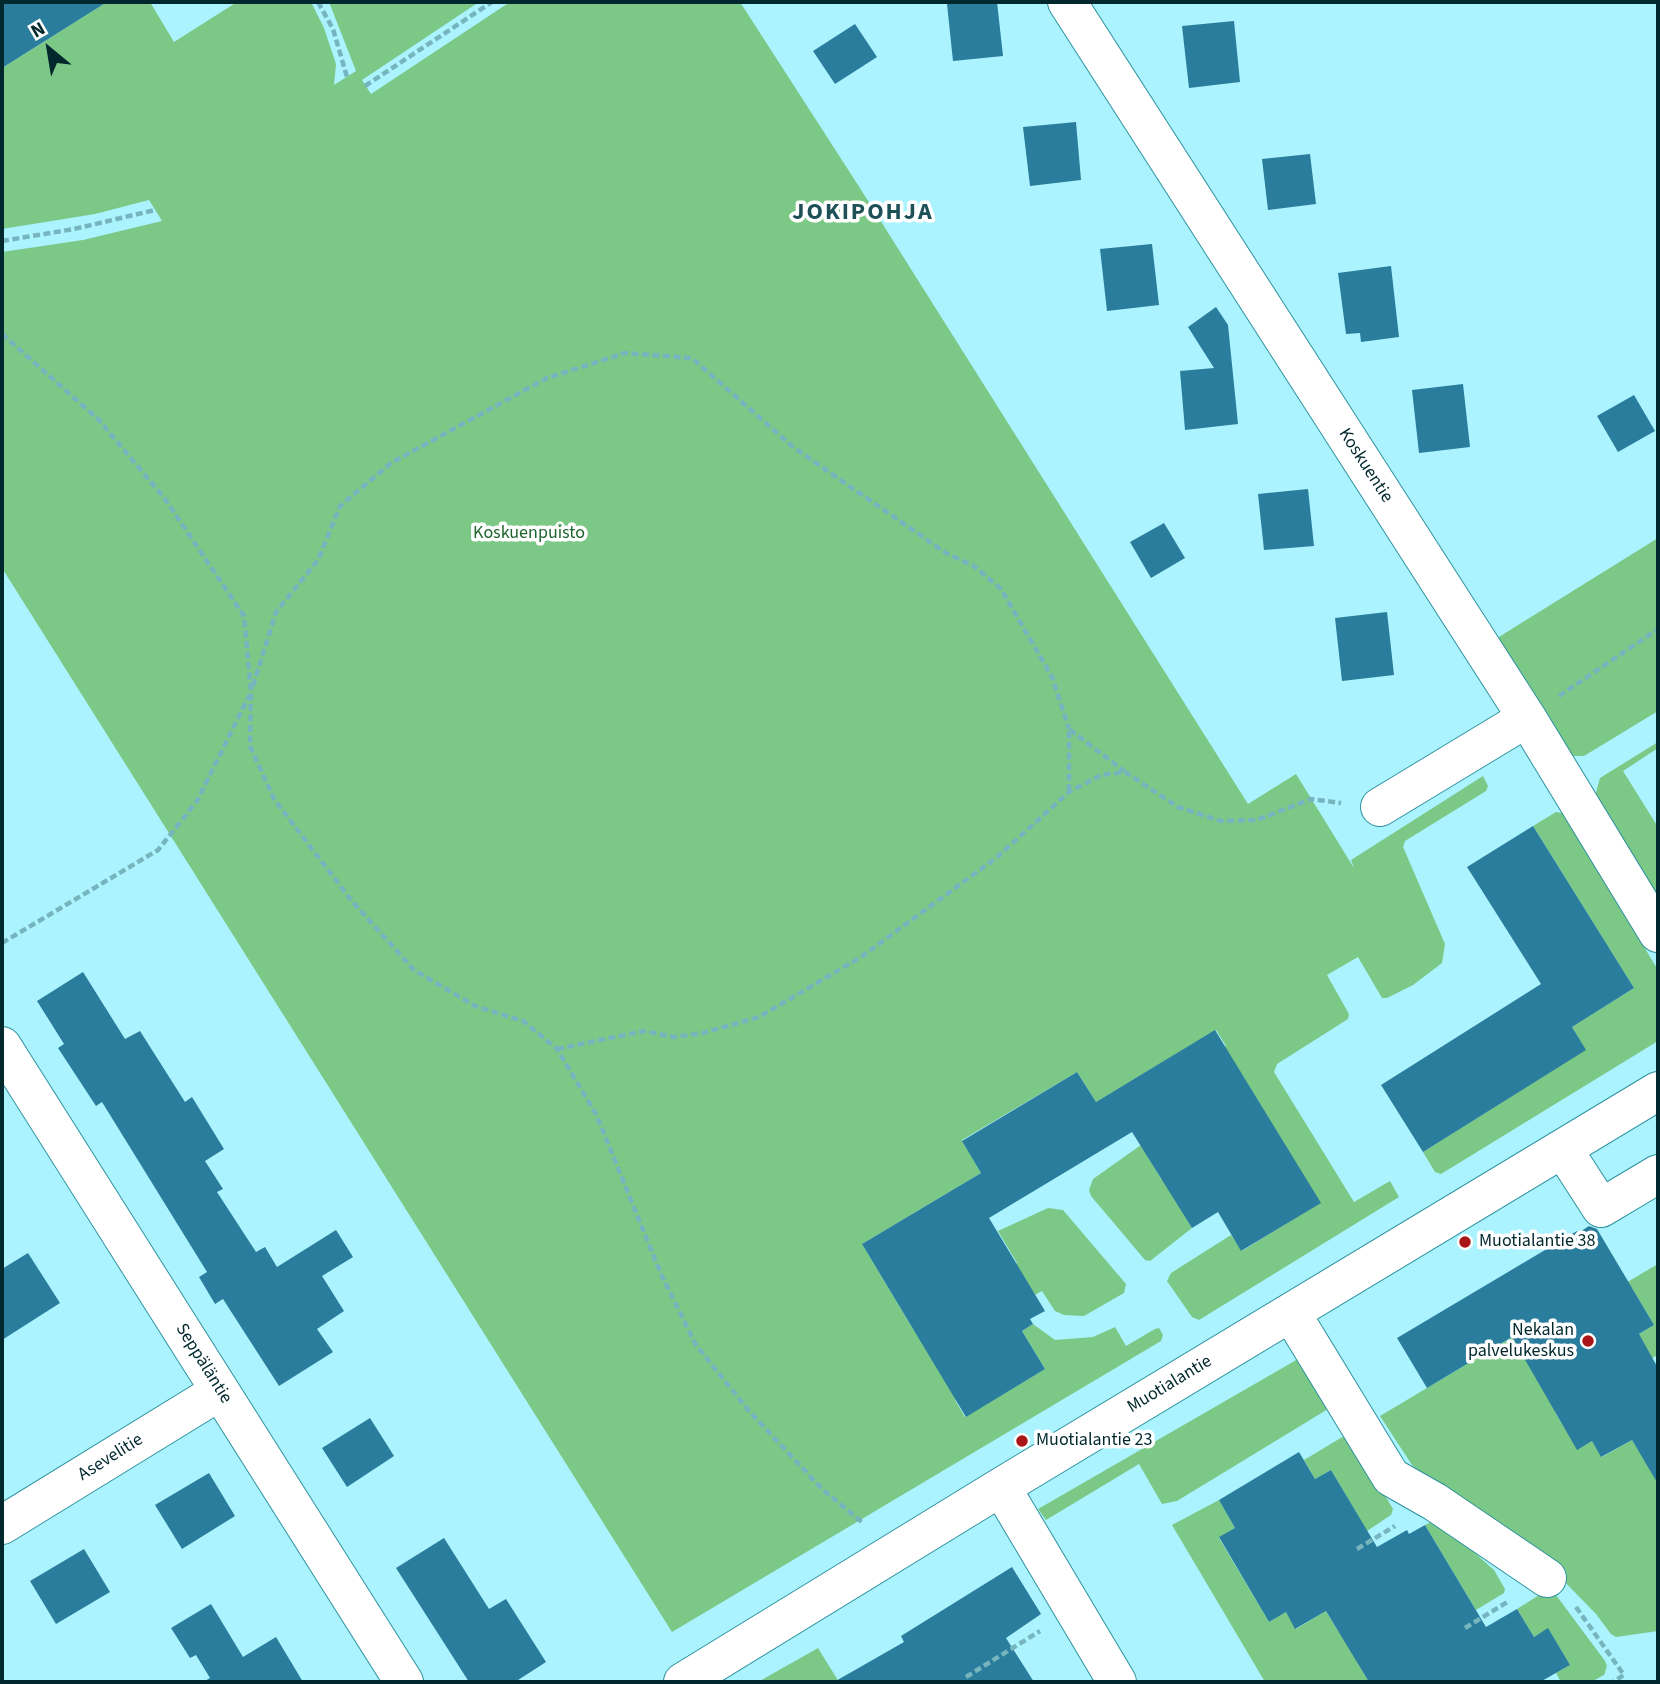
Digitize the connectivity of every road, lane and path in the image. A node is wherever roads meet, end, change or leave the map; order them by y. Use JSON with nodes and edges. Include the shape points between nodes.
{"nodes":[{"id":1,"x":318,"y":2,"type":"edge"},
{"id":2,"x":492,"y":2,"type":"edge"},
{"id":3,"x":1067,"y":2,"type":"edge"},
{"id":4,"x":347,"y":77,"type":"dead end"},
{"id":5,"x":365,"y":86,"type":"dead end"},
{"id":6,"x":155,"y":210,"type":"dead end"},
{"id":7,"x":2,"y":242,"type":"edge"},
{"id":8,"x":2,"y":334,"type":"edge"},
{"id":9,"x":1658,"y":629,"type":"edge"},
{"id":10,"x":251,"y":691,"type":"junction"},
{"id":11,"x":1527,"y":718,"type":"junction"},
{"id":12,"x":1069,"y":729,"type":"junction"},
{"id":13,"x":1125,"y":772,"type":"junction"},
{"id":14,"x":1069,"y":792,"type":"junction"},
{"id":15,"x":1380,"y":807,"type":"joint"},
{"id":16,"x":1658,"y":933,"type":"edge"},
{"id":17,"x":2,"y":943,"type":"edge"},
{"id":18,"x":2,"y":1045,"type":"edge"},
{"id":19,"x":557,"y":1049,"type":"junction"},
{"id":20,"x":1658,"y":1091,"type":"edge"},
{"id":21,"x":1563,"y":1149,"type":"junction"},
{"id":22,"x":1658,"y":1174,"type":"edge"},
{"id":23,"x":1291,"y":1313,"type":"junction"},
{"id":24,"x":220,"y":1391,"type":"junction"},
{"id":25,"x":1002,"y":1487,"type":"junction"},
{"id":26,"x":2,"y":1525,"type":"edge"},
{"id":27,"x":889,"y":1556,"type":"junction"},
{"id":28,"x":1547,"y":1578,"type":"joint"},
{"id":29,"x":1073,"y":1610,"type":"junction"},
{"id":30,"x":966,"y":1677,"type":"dead end"},
{"id":31,"x":404,"y":1682,"type":"edge"},
{"id":32,"x":683,"y":1682,"type":"edge"},
{"id":33,"x":1116,"y":1682,"type":"edge"},
{"id":34,"x":1613,"y":1682,"type":"edge"}],
"edges":[{"from":1,"to":4,"type":"path"},
{"from":2,"to":5,"type":"path"},
{"from":3,"to":11,"type":"street","name":"Koskuentie"},
{"from":6,"to":7,"type":"path"},
{"from":8,"to":10,"type":"path","via":[[99,420],[164,499],[244,617]]},
{"from":9,"to":11,"type":"path"},
{"from":10,"to":12,"type":"path","via":[[276,612],[318,560],[340,506],[391,463],[547,378],[625,353],[692,358],[793,447],[946,553],[974,566],[1001,589],[1052,677]]},
{"from":10,"to":17,"type":"path","via":[[197,801],[158,850]]},
{"from":10,"to":19,"type":"path","via":[[250,746],[274,799],[351,900],[414,970],[475,1006],[523,1021]]},
{"from":11,"to":15,"type":"street"},
{"from":11,"to":16,"type":"street","name":"Koskuentie"},
{"from":12,"to":13,"type":"path"},
{"from":12,"to":14,"type":"path"},
{"from":13,"to":14,"type":"path","via":[[1101,775]]},
{"from":13,"to":15,"type":"path","via":[[1178,807],[1221,821],[1257,820],[1311,799]]},
{"from":14,"to":19,"type":"path","via":[[996,858],[861,957],[759,1017],[702,1033],[674,1037],[644,1031]]},
{"from":18,"to":24,"type":"street","name":"Seppäläntie"},
{"from":19,"to":27,"type":"path","via":[[596,1114],[661,1274],[696,1345],[750,1411],[822,1489],[873,1532]]},
{"from":20,"to":21,"type":"street","name":"Muotialantie"},
{"from":21,"to":22,"type":"street","via":[[1601,1208]]},
{"from":21,"to":23,"type":"street","name":"Muotialantie"},
{"from":23,"to":25,"type":"street","name":"Muotialantie"},
{"from":23,"to":28,"type":"street","via":[[1391,1477]]},
{"from":24,"to":26,"type":"street","name":"Asevelitie"},
{"from":24,"to":31,"type":"street","name":"Seppäläntie"},
{"from":25,"to":27,"type":"street","name":"Muotialantie"},
{"from":25,"to":29,"type":"street"},
{"from":27,"to":32,"type":"street","name":"Muotialantie"},
{"from":28,"to":34,"type":"path","via":[[1575,1605],[1624,1675]]},
{"from":29,"to":30,"type":"path"},
{"from":29,"to":33,"type":"street"}]}
